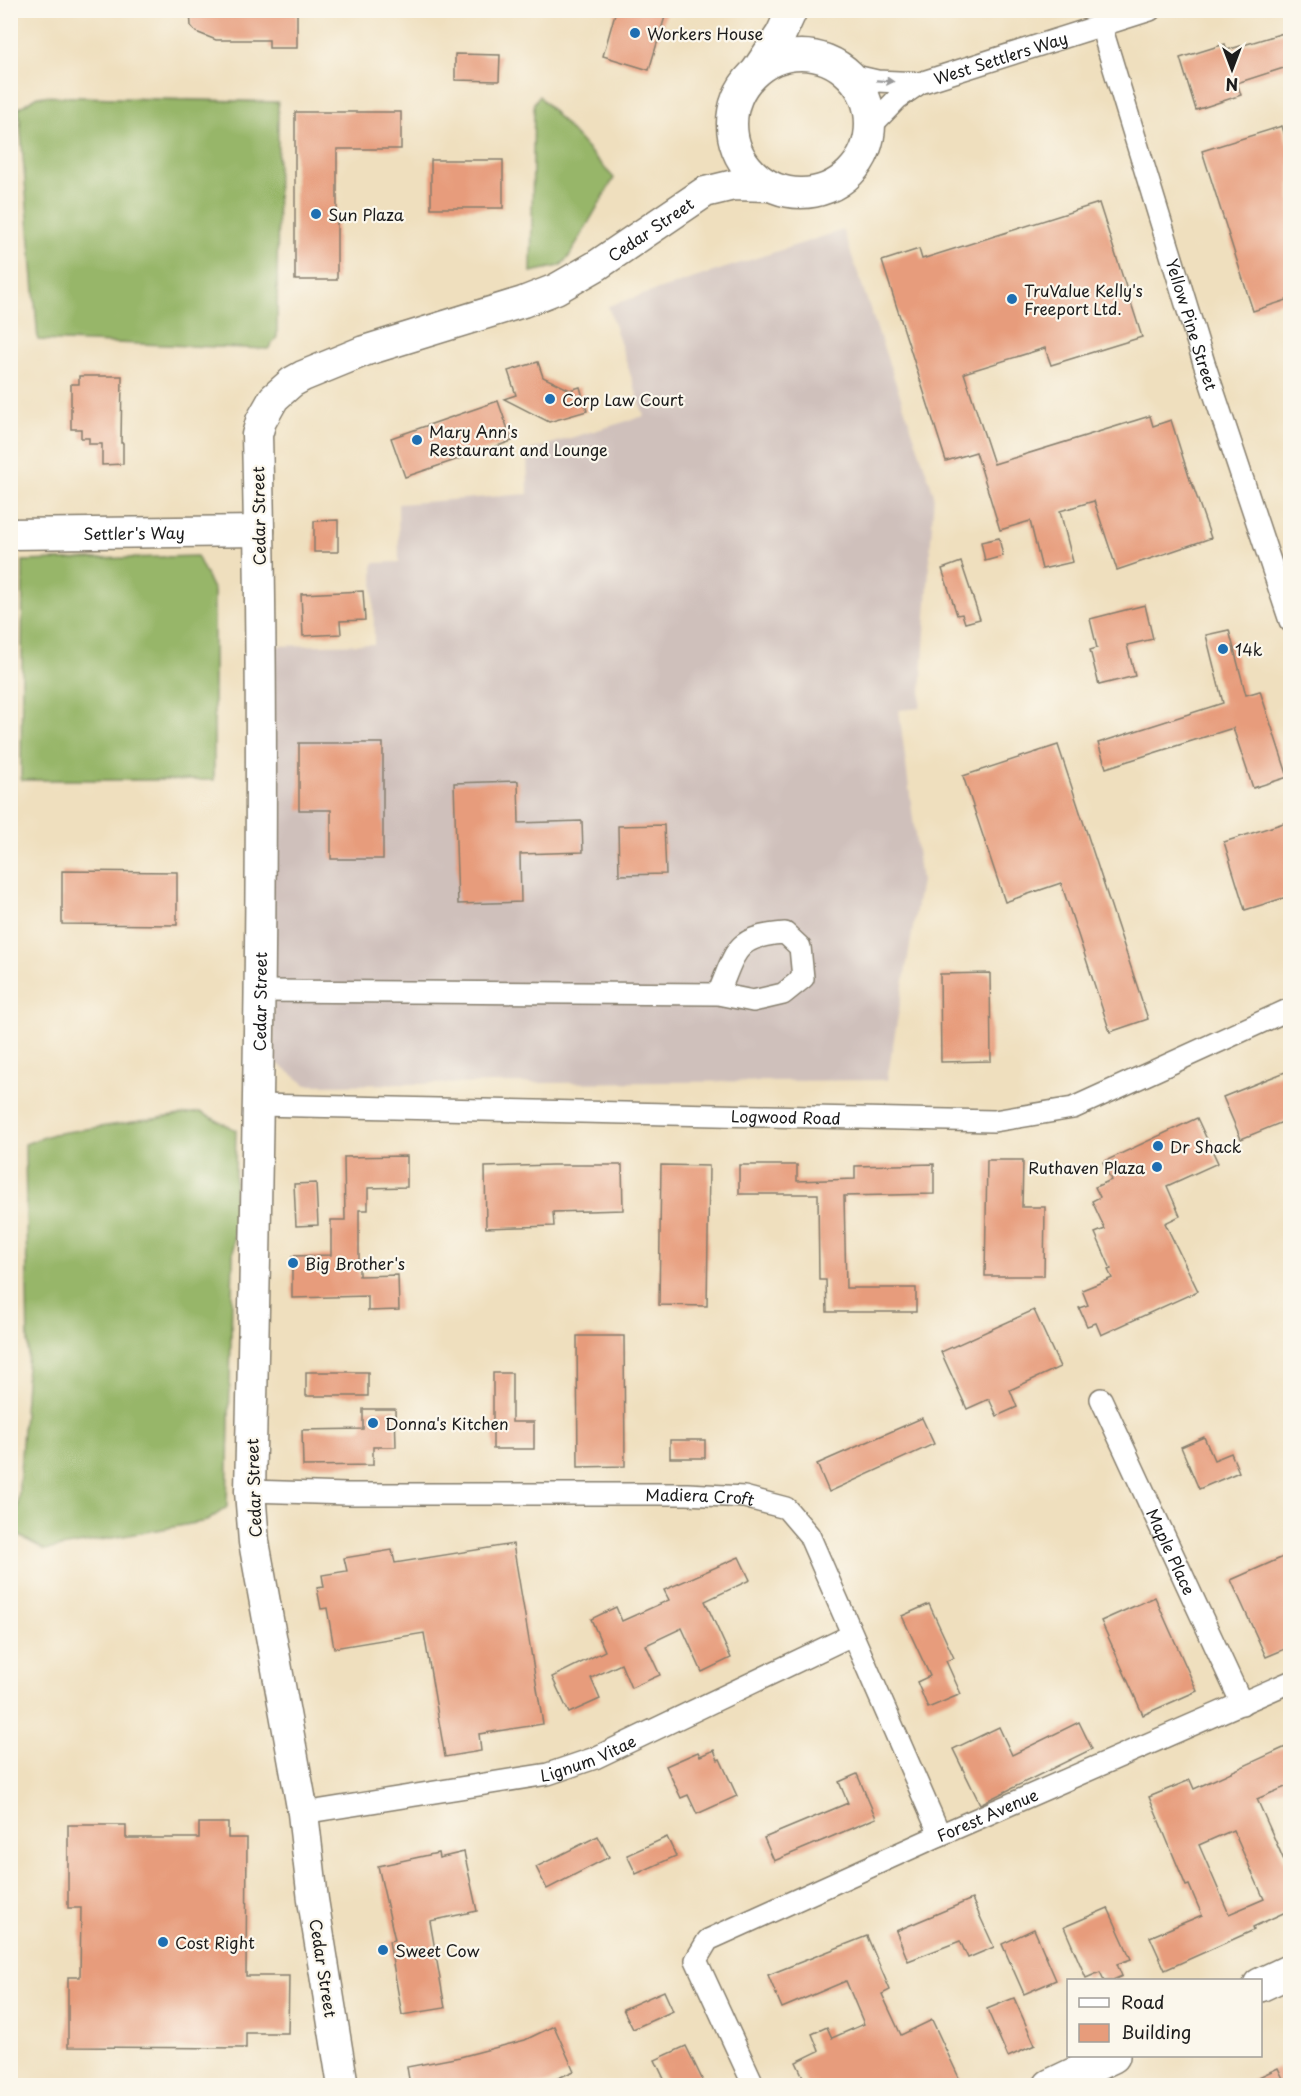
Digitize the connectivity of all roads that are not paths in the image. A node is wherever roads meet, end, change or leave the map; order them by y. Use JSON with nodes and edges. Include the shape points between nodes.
{"nodes":[{"id":1,"x":792,"y":10,"type":"edge"},
{"id":2,"x":801,"y":10,"type":"edge"},
{"id":3,"x":1150,"y":10,"type":"edge"},
{"id":4,"x":1101,"y":26,"type":"junction"},
{"id":5,"x":841,"y":68,"type":"junction"},
{"id":6,"x":757,"y":70,"type":"junction"},
{"id":7,"x":920,"y":83,"type":"junction"},
{"id":8,"x":871,"y":126,"type":"junction"},
{"id":9,"x":732,"y":136,"type":"junction"},
{"id":10,"x":770,"y":186,"type":"junction"},
{"id":11,"x":705,"y":192,"type":"junction"},
{"id":12,"x":259,"y":531,"type":"junction"},
{"id":13,"x":10,"y":534,"type":"edge"},
{"id":14,"x":1290,"y":621,"type":"edge"},
{"id":15,"x":260,"y":991,"type":"junction"},
{"id":16,"x":718,"y":994,"type":"dead end"},
{"id":17,"x":1290,"y":1009,"type":"edge"},
{"id":18,"x":258,"y":1105,"type":"junction"},
{"id":19,"x":1101,"y":1400,"type":"dead end"},
{"id":20,"x":250,"y":1491,"type":"junction"},
{"id":21,"x":852,"y":1635,"type":"junction"},
{"id":22,"x":1290,"y":1682,"type":"edge"},
{"id":23,"x":1242,"y":1704,"type":"junction"},
{"id":24,"x":303,"y":1813,"type":"junction"},
{"id":25,"x":940,"y":1834,"type":"junction"},
{"id":26,"x":1290,"y":1971,"type":"edge"},
{"id":27,"x":1262,"y":1985,"type":"edge"},
{"id":28,"x":1109,"y":2057,"type":"edge"},
{"id":29,"x":343,"y":2085,"type":"edge"},
{"id":30,"x":754,"y":2085,"type":"edge"},
{"id":31,"x":1050,"y":2085,"type":"edge"}],
"edges":[{"from":1,"to":6,"type":"main road"},
{"from":2,"to":5,"type":"main road","via":[[809,32]]},
{"from":3,"to":4,"type":"street","name":"West Settlers Way"},
{"from":4,"to":7,"type":"street","name":"West Settlers Way"},
{"from":4,"to":14,"type":"street","name":"Yellow Pine Street","via":[[1204,363]]},
{"from":5,"to":6,"type":"main road","via":[[806,55],[780,58]]},
{"from":5,"to":7,"type":"street","name":"West Settlers Way","one_way":true,"via":[[877,81]]},
{"from":5,"to":8,"type":"main road","via":[[866,98]]},
{"from":6,"to":9,"type":"main road","via":[[741,89],[732,112]]},
{"from":7,"to":8,"type":"street","name":"West Settlers Way","via":[[898,98]]},
{"from":8,"to":10,"type":"main road","via":[[866,149],[855,168],[837,184],[815,192],[792,193]]},
{"from":9,"to":10,"type":"main road","via":[[752,174]]},
{"from":9,"to":11,"type":"main road"},
{"from":10,"to":11,"type":"main road","via":[[734,185]]},
{"from":11,"to":12,"type":"main road","name":"Cedar Street","via":[[556,289],[364,351],[292,382],[267,408],[257,435]]},
{"from":12,"to":13,"type":"main road","name":"Settler's Way"},
{"from":12,"to":15,"type":"main road","name":"Cedar Street"},
{"from":15,"to":16,"type":"street"},
{"from":15,"to":18,"type":"main road","name":"Cedar Street"},
{"from":17,"to":18,"type":"street","name":"Logwood Road","via":[[1073,1108],[994,1121]]},
{"from":18,"to":20,"type":"main road","name":"Cedar Street"},
{"from":19,"to":23,"type":"street","name":"Maple Place"},
{"from":20,"to":21,"type":"street","name":"Madiera Croft","via":[[744,1497],[786,1508],[809,1535]]},
{"from":20,"to":24,"type":"main road","name":"Cedar Street","via":[[254,1542]]},
{"from":21,"to":24,"type":"street","name":"Lignum Vitae","via":[[594,1758],[548,1774]]},
{"from":21,"to":25,"type":"street","name":"Madiera Croft"},
{"from":22,"to":23,"type":"street","name":"Forest Avenue"},
{"from":23,"to":25,"type":"street","name":"Forest Avenue"},
{"from":24,"to":29,"type":"main road","name":"Cedar Street"},
{"from":25,"to":30,"type":"street","name":"Forest Avenue","via":[[708,1940],[696,1960]]},
{"from":26,"to":27,"type":"main road"},
{"from":28,"to":31,"type":"main road"}]}
